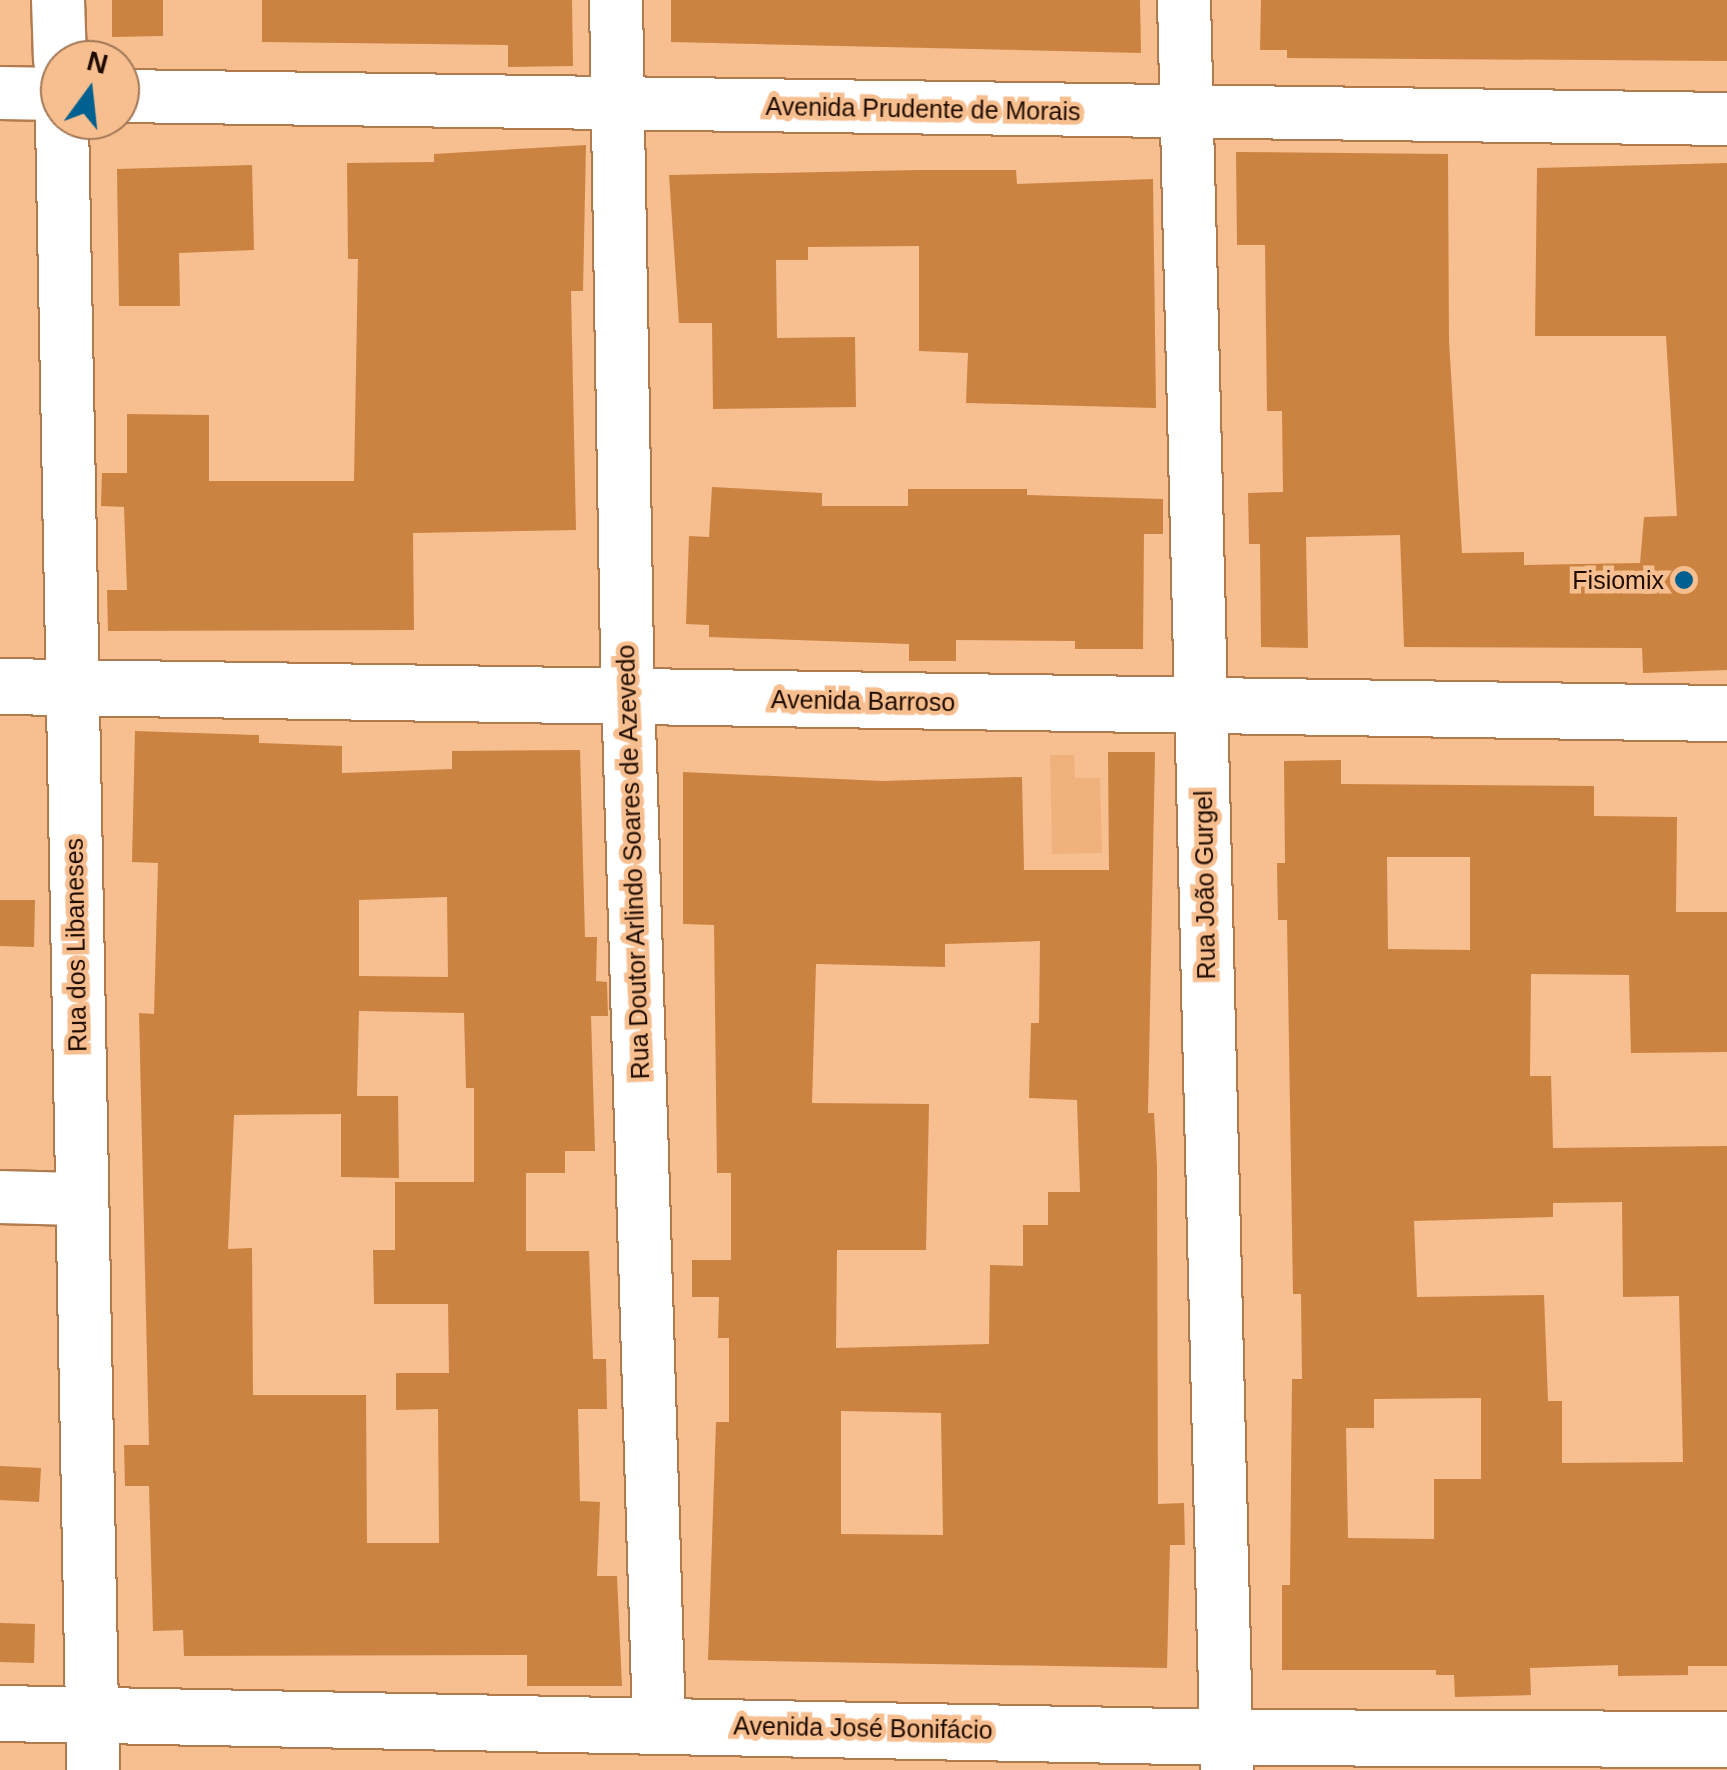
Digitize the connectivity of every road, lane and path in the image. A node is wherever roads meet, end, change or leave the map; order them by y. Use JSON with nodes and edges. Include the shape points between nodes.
{"nodes":[{"id":1,"x":58,"y":0,"type":"edge"},
{"id":2,"x":616,"y":0,"type":"edge"},
{"id":3,"x":1184,"y":0,"type":"edge"},
{"id":4,"x":59,"y":40,"type":"edge"},
{"id":5,"x":0,"y":93,"type":"edge"},
{"id":6,"x":40,"y":94,"type":"edge"},
{"id":7,"x":140,"y":96,"type":"edge"},
{"id":8,"x":618,"y":106,"type":"junction"},
{"id":9,"x":1186,"y":112,"type":"junction"},
{"id":10,"x":1727,"y":119,"type":"edge"},
{"id":11,"x":62,"y":140,"type":"edge"},
{"id":12,"x":0,"y":686,"type":"edge"},
{"id":13,"x":70,"y":687,"type":"junction"},
{"id":14,"x":630,"y":698,"type":"junction"},
{"id":15,"x":1200,"y":706,"type":"junction"},
{"id":16,"x":1727,"y":713,"type":"edge"},
{"id":17,"x":0,"y":1198,"type":"edge"},
{"id":18,"x":82,"y":1199,"type":"junction"},
{"id":19,"x":0,"y":1713,"type":"edge"},
{"id":20,"x":91,"y":1713,"type":"junction"},
{"id":21,"x":659,"y":1724,"type":"junction"},
{"id":22,"x":1727,"y":1740,"type":"edge"},
{"id":23,"x":1227,"y":1754,"type":"edge"},
{"id":24,"x":93,"y":1770,"type":"edge"}],
"edges":[{"from":1,"to":4,"type":"street"},
{"from":2,"to":8,"type":"street","name":"Rua Doutor Arlindo Soares de Azevedo"},
{"from":3,"to":9,"type":"street","name":"Rua João Gurgel"},
{"from":5,"to":6,"type":"street"},
{"from":7,"to":8,"type":"street","name":"Avenida Prudente de Morais"},
{"from":8,"to":9,"type":"street","name":"Avenida Prudente de Morais"},
{"from":8,"to":14,"type":"street","name":"Rua Doutor Arlindo Soares de Azevedo"},
{"from":9,"to":10,"type":"street","name":"Avenida Prudente de Morais"},
{"from":9,"to":15,"type":"street","name":"Rua João Gurgel"},
{"from":11,"to":13,"type":"street","name":"Rua dos Libaneses"},
{"from":12,"to":13,"type":"street","name":"Avenida Barroso"},
{"from":13,"to":14,"type":"street","name":"Avenida Barroso"},
{"from":13,"to":18,"type":"street","name":"Rua dos Libaneses"},
{"from":14,"to":15,"type":"street","name":"Avenida Barroso"},
{"from":14,"to":21,"type":"street","name":"Rua Doutor Arlindo Soares de Azevedo"},
{"from":15,"to":16,"type":"street","name":"Avenida Barroso"},
{"from":15,"to":23,"type":"street","name":"Rua João Gurgel"},
{"from":17,"to":18,"type":"street"},
{"from":18,"to":20,"type":"street","name":"Rua dos Libaneses"},
{"from":19,"to":20,"type":"street","name":"Avenida José Bonifácio"},
{"from":20,"to":21,"type":"street","name":"Avenida José Bonifácio"},
{"from":20,"to":24,"type":"street","name":"Rua dos Libaneses"},
{"from":21,"to":23,"type":"street","name":"Avenida José Bonifácio"},
{"from":22,"to":23,"type":"street","name":"Avenida José Bonifácio"}]}
